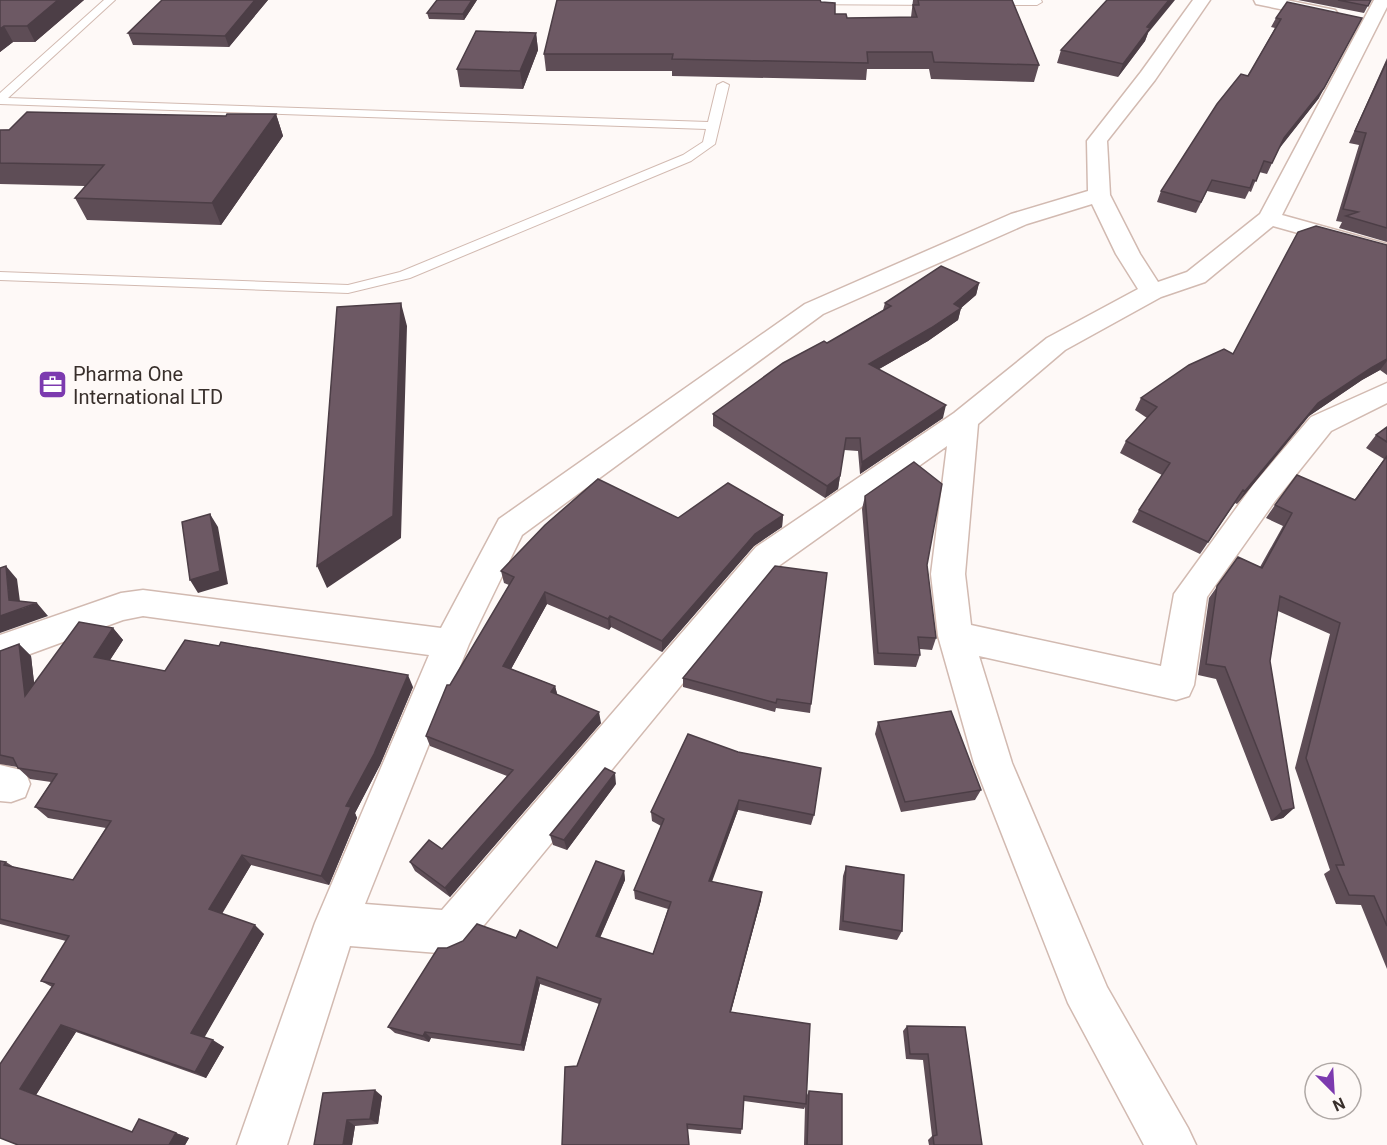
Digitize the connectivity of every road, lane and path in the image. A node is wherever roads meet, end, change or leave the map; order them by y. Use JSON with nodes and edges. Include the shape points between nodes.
{"nodes":[{"id":1,"x":110,"y":0,"type":"edge"},
{"id":2,"x":1202,"y":0,"type":"edge"},
{"id":3,"x":1262,"y":0,"type":"edge"},
{"id":4,"x":1382,"y":0,"type":"edge"},
{"id":5,"x":778,"y":1,"type":"edge"},
{"id":6,"x":877,"y":1,"type":"edge"},
{"id":7,"x":945,"y":2,"type":"edge"},
{"id":8,"x":980,"y":2,"type":"edge"},
{"id":9,"x":1037,"y":2,"type":"dead end"},
{"id":10,"x":1379,"y":24,"type":"edge"},
{"id":11,"x":723,"y":85,"type":"edge"},
{"id":12,"x":0,"y":100,"type":"edge"},
{"id":13,"x":712,"y":126,"type":"junction"},
{"id":14,"x":1099,"y":195,"type":"junction"},
{"id":15,"x":1269,"y":218,"type":"junction"},
{"id":16,"x":1387,"y":251,"type":"edge"},
{"id":17,"x":0,"y":276,"type":"edge"},
{"id":18,"x":1152,"y":292,"type":"junction"},
{"id":19,"x":1387,"y":392,"type":"edge"},
{"id":20,"x":964,"y":420,"type":"junction"},
{"id":21,"x":955,"y":636,"type":"junction"},
{"id":22,"x":451,"y":644,"type":"junction"},
{"id":23,"x":0,"y":650,"type":"edge"},
{"id":24,"x":336,"y":923,"type":"junction"},
{"id":25,"x":262,"y":1145,"type":"edge"},
{"id":26,"x":1171,"y":1145,"type":"edge"}],
"edges":[{"from":1,"to":12,"type":"lane"},
{"from":2,"to":14,"type":"street","via":[[1097,141]]},
{"from":3,"to":10,"type":"street"},
{"from":4,"to":10,"type":"street"},
{"from":5,"to":6,"type":"lane"},
{"from":6,"to":7,"type":"lane"},
{"from":8,"to":9,"type":"lane"},
{"from":10,"to":15,"type":"street"},
{"from":11,"to":13,"type":"lane"},
{"from":12,"to":13,"type":"lane"},
{"from":13,"to":17,"type":"lane","via":[[709,144],[687,158],[405,275],[348,289]]},
{"from":14,"to":18,"type":"street"},
{"from":14,"to":22,"type":"street","via":[[1019,219],[814,309],[510,527]]},
{"from":15,"to":16,"type":"street"},
{"from":15,"to":18,"type":"street","via":[[1196,277]]},
{"from":18,"to":20,"type":"street","via":[[1056,344]]},
{"from":19,"to":21,"type":"street","via":[[1321,424],[1264,493],[1191,594],[1176,686]]},
{"from":20,"to":21,"type":"street","via":[[948,574]]},
{"from":20,"to":24,"type":"street","via":[[768,556],[451,932]]},
{"from":21,"to":26,"type":"street","via":[[993,764],[1091,1003]]},
{"from":22,"to":23,"type":"street","via":[[143,603],[121,607]]},
{"from":22,"to":24,"type":"street"},
{"from":24,"to":25,"type":"street"}]}
